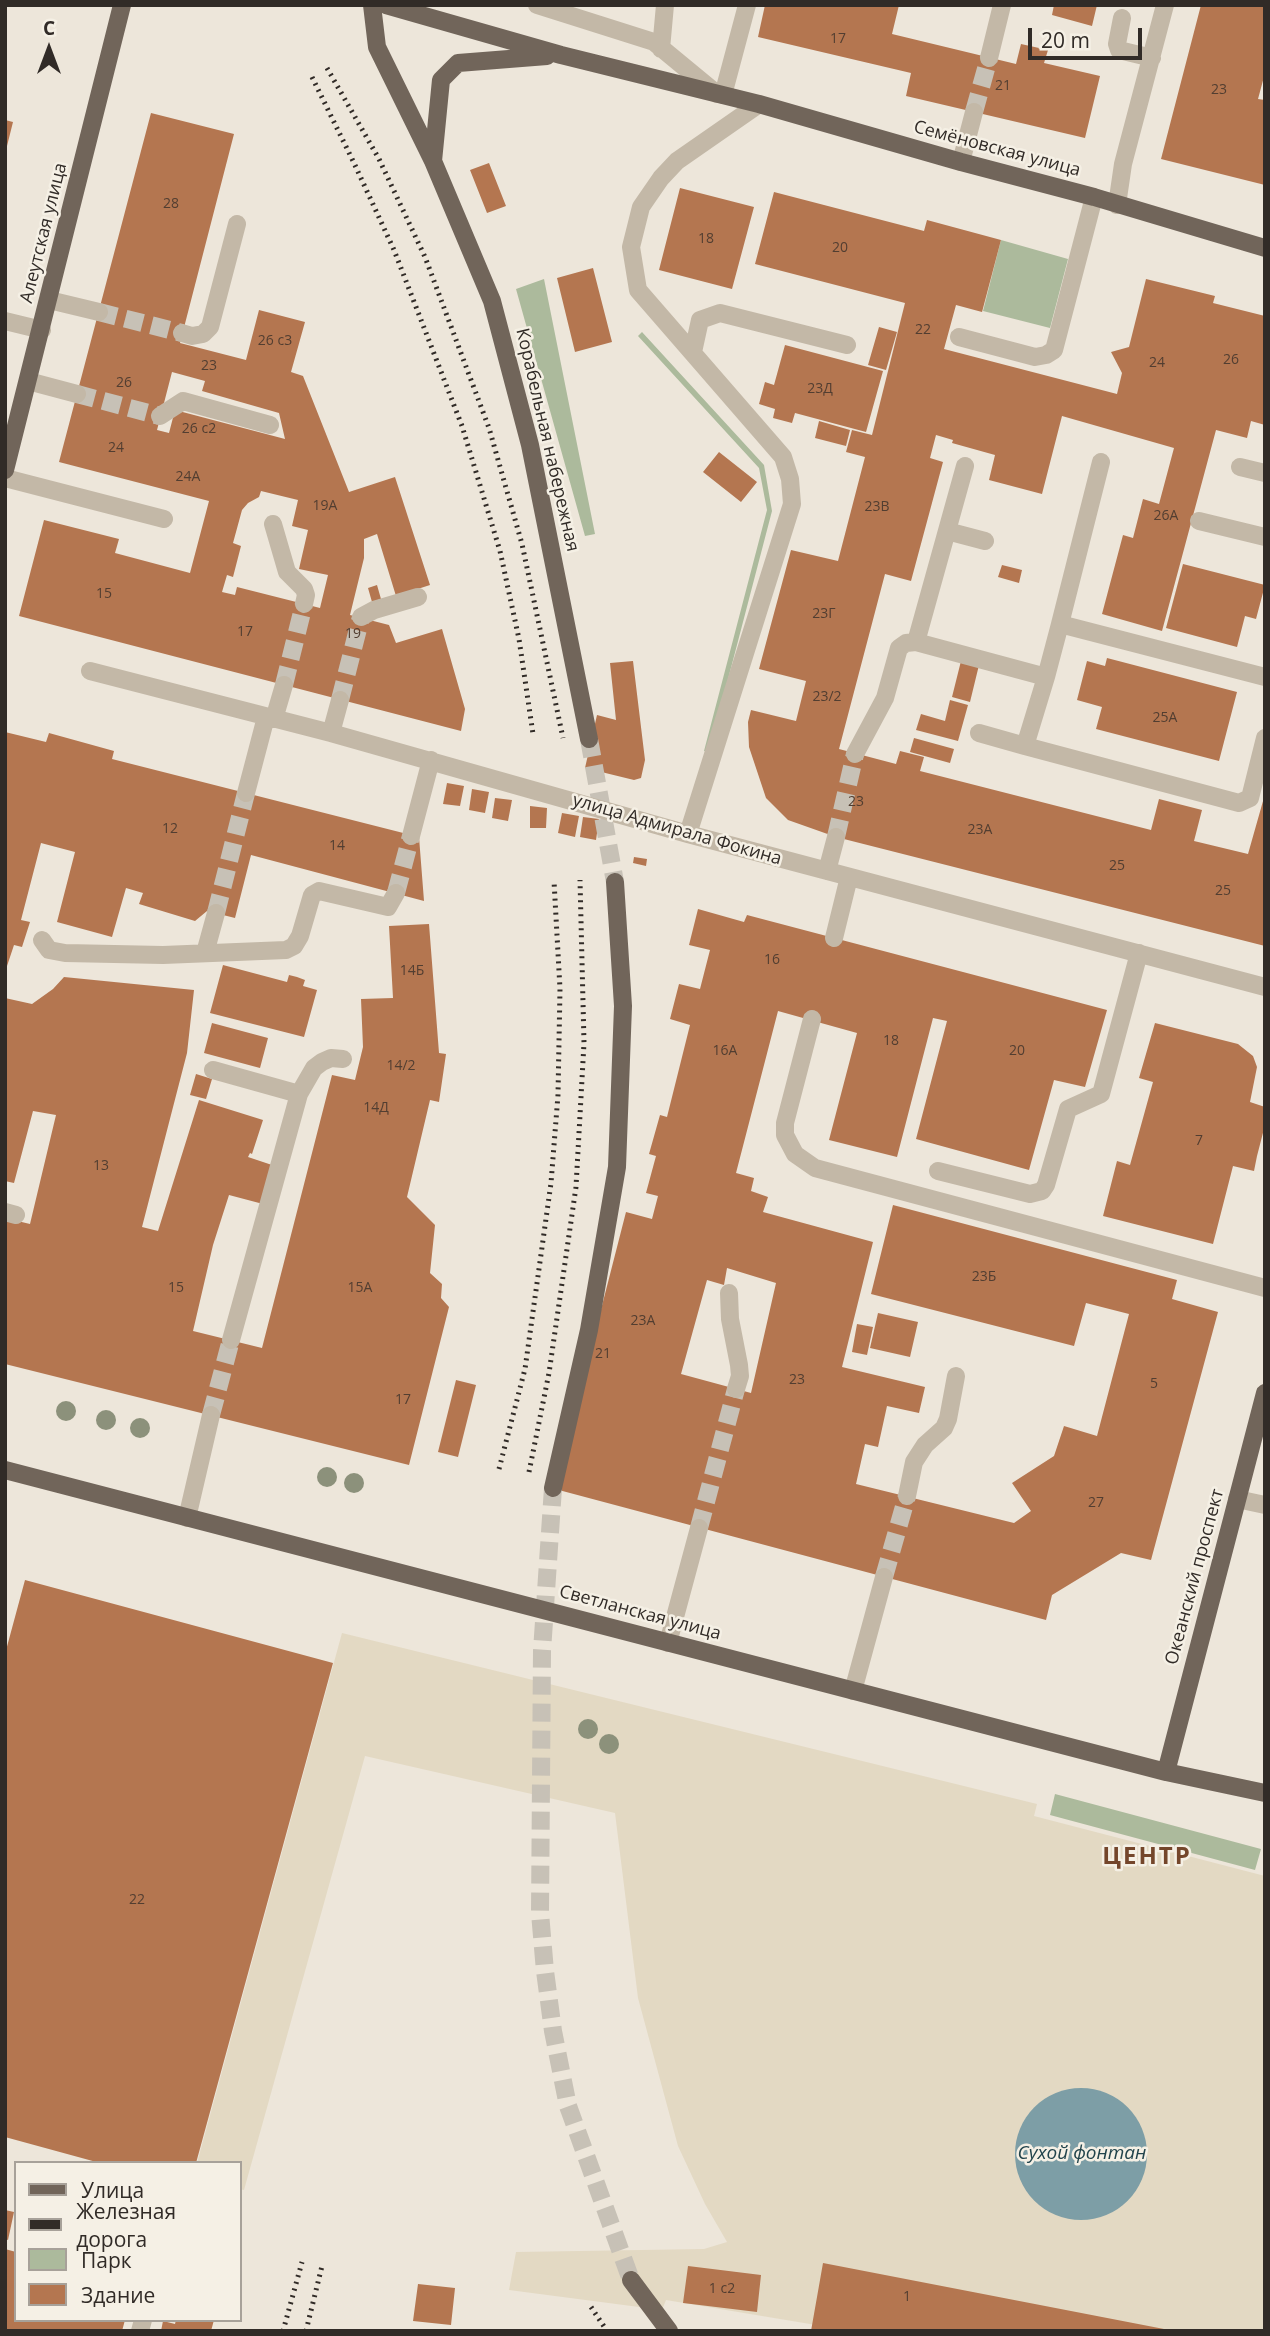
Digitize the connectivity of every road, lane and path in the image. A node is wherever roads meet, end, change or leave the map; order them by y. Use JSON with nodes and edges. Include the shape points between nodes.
{"nodes":[{"id":1,"x":122,"y":5,"type":"edge"},
{"id":2,"x":372,"y":5,"type":"edge"},
{"id":3,"x":386,"y":5,"type":"edge"},
{"id":4,"x":537,"y":5,"type":"edge"},
{"id":5,"x":664,"y":5,"type":"edge"},
{"id":6,"x":747,"y":5,"type":"edge"},
{"id":7,"x":1165,"y":5,"type":"edge"},
{"id":8,"x":998,"y":6,"type":"edge"},
{"id":9,"x":1122,"y":18,"type":"dead end"},
{"id":10,"x":662,"y":49,"type":"junction"},
{"id":11,"x":561,"y":55,"type":"junction"},
{"id":12,"x":989,"y":58,"type":"tunnel mouth"},
{"id":13,"x":1152,"y":58,"type":"junction"},
{"id":14,"x":720,"y":95,"type":"junction"},
{"id":15,"x":759,"y":104,"type":"junction"},
{"id":16,"x":974,"y":112,"type":"tunnel mouth"},
{"id":17,"x":433,"y":161,"type":"junction"},
{"id":18,"x":961,"y":162,"type":"junction"},
{"id":19,"x":1094,"y":197,"type":"junction"},
{"id":20,"x":1116,"y":205,"type":"junction"},
{"id":21,"x":237,"y":224,"type":"dead end"},
{"id":22,"x":1265,"y":248,"type":"edge"},
{"id":23,"x":49,"y":300,"type":"junction"},
{"id":24,"x":99,"y":312,"type":"tunnel mouth"},
{"id":25,"x":5,"y":321,"type":"edge"},
{"id":26,"x":41,"y":330,"type":"junction"},
{"id":27,"x":182,"y":333,"type":"tunnel mouth"},
{"id":28,"x":959,"y":337,"type":"dead end"},
{"id":29,"x":847,"y":345,"type":"dead end"},
{"id":30,"x":693,"y":352,"type":"junction"},
{"id":31,"x":28,"y":381,"type":"junction"},
{"id":32,"x":76,"y":394,"type":"tunnel mouth"},
{"id":33,"x":160,"y":416,"type":"tunnel mouth"},
{"id":34,"x":270,"y":425,"type":"dead end"},
{"id":35,"x":1101,"y":462,"type":"dead end"},
{"id":36,"x":965,"y":466,"type":"dead end"},
{"id":37,"x":1240,"y":467,"type":"dead end"},
{"id":38,"x":5,"y":470,"type":"edge"},
{"id":39,"x":1265,"y":473,"type":"edge"},
{"id":40,"x":5,"y":478,"type":"edge"},
{"id":41,"x":163,"y":519,"type":"dead end"},
{"id":42,"x":1199,"y":521,"type":"dead end"},
{"id":43,"x":273,"y":524,"type":"dead end"},
{"id":44,"x":947,"y":531,"type":"junction"},
{"id":45,"x":1265,"y":537,"type":"edge"},
{"id":46,"x":985,"y":541,"type":"dead end"},
{"id":47,"x":418,"y":597,"type":"dead end"},
{"id":48,"x":304,"y":604,"type":"tunnel mouth"},
{"id":49,"x":361,"y":617,"type":"dead end"},
{"id":50,"x":1060,"y":624,"type":"junction"},
{"id":51,"x":916,"y":642,"type":"junction"},
{"id":52,"x":90,"y":671,"type":"dead end"},
{"id":53,"x":1046,"y":677,"type":"junction"},
{"id":54,"x":1265,"y":677,"type":"edge"},
{"id":55,"x":284,"y":685,"type":"tunnel mouth"},
{"id":56,"x":340,"y":700,"type":"tunnel mouth"},
{"id":57,"x":270,"y":718,"type":"junction"},
{"id":58,"x":331,"y":733,"type":"junction"},
{"id":59,"x":979,"y":733,"type":"dead end"},
{"id":60,"x":1265,"y":738,"type":"edge"},
{"id":61,"x":589,"y":739,"type":"tunnel mouth"},
{"id":62,"x":1026,"y":746,"type":"junction"},
{"id":63,"x":855,"y":754,"type":"tunnel mouth"},
{"id":64,"x":431,"y":760,"type":"junction"},
{"id":65,"x":246,"y":793,"type":"tunnel mouth"},
{"id":66,"x":688,"y":834,"type":"junction"},
{"id":67,"x":411,"y":836,"type":"tunnel mouth"},
{"id":68,"x":836,"y":837,"type":"tunnel mouth"},
{"id":69,"x":827,"y":871,"type":"junction"},
{"id":70,"x":849,"y":877,"type":"junction"},
{"id":71,"x":614,"y":882,"type":"tunnel mouth"},
{"id":72,"x":396,"y":893,"type":"dead end"},
{"id":73,"x":215,"y":913,"type":"tunnel mouth"},
{"id":74,"x":834,"y":938,"type":"dead end"},
{"id":75,"x":42,"y":940,"type":"dead end"},
{"id":76,"x":205,"y":953,"type":"junction"},
{"id":77,"x":1139,"y":953,"type":"junction"},
{"id":78,"x":1265,"y":987,"type":"edge"},
{"id":79,"x":812,"y":1019,"type":"dead end"},
{"id":80,"x":344,"y":1059,"type":"dead end"},
{"id":81,"x":213,"y":1070,"type":"dead end"},
{"id":82,"x":299,"y":1094,"type":"junction"},
{"id":83,"x":939,"y":1171,"type":"dead end"},
{"id":84,"x":1265,"y":1288,"type":"edge"},
{"id":85,"x":729,"y":1293,"type":"dead end"},
{"id":86,"x":231,"y":1340,"type":"tunnel mouth"},
{"id":87,"x":956,"y":1376,"type":"dead end"},
{"id":88,"x":736,"y":1389,"type":"tunnel mouth"},
{"id":89,"x":1265,"y":1393,"type":"edge"},
{"id":90,"x":211,"y":1415,"type":"tunnel mouth"},
{"id":91,"x":5,"y":1470,"type":"edge"},
{"id":92,"x":553,"y":1488,"type":"tunnel mouth"},
{"id":93,"x":907,"y":1496,"type":"tunnel mouth"},
{"id":94,"x":1237,"y":1499,"type":"junction"},
{"id":95,"x":1265,"y":1505,"type":"edge"},
{"id":96,"x":187,"y":1518,"type":"junction"},
{"id":97,"x":699,"y":1528,"type":"tunnel mouth"},
{"id":98,"x":884,"y":1577,"type":"tunnel mouth"},
{"id":99,"x":668,"y":1643,"type":"junction"},
{"id":100,"x":853,"y":1691,"type":"junction"},
{"id":101,"x":1166,"y":1772,"type":"junction"},
{"id":102,"x":1265,"y":1793,"type":"edge"},
{"id":103,"x":631,"y":2280,"type":"tunnel mouth"},
{"id":104,"x":669,"y":2331,"type":"edge"}],
"edges":[{"from":1,"to":23,"type":"main road","name":"Алеутская улица"},
{"from":2,"to":17,"type":"main road","name":"Корабельная набережная","via":[[377,47]]},
{"from":3,"to":11,"type":"main road","name":"Семёновская улица"},
{"from":4,"to":10,"type":"street","name":"Семёновская улица","via":[[654,42]]},
{"from":5,"to":10,"type":"street"},
{"from":6,"to":14,"type":"street"},
{"from":7,"to":13,"type":"street"},
{"from":8,"to":12,"type":"street"},
{"from":9,"to":13,"type":"street","via":[[1116,44],[1119,50]]},
{"from":10,"to":14,"type":"street","name":"Семёновская улица"},
{"from":11,"to":14,"type":"main road","name":"Семёновская улица"},
{"from":11,"to":17,"type":"main road","via":[[458,63],[442,80]]},
{"from":13,"to":20,"type":"street"},
{"from":14,"to":15,"type":"main road","name":"Семёновская улица"},
{"from":15,"to":18,"type":"main road","name":"Семёновская улица"},
{"from":15,"to":30,"type":"street","via":[[677,161],[641,207],[631,247],[638,290]]},
{"from":16,"to":18,"type":"street"},
{"from":17,"to":61,"type":"main road","name":"Корабельная набережная","via":[[492,301],[530,445]]},
{"from":18,"to":19,"type":"main road","name":"Семёновская улица"},
{"from":19,"to":20,"type":"main road","name":"Семёновская улица"},
{"from":19,"to":28,"type":"street","via":[[1054,350],[1035,357]]},
{"from":20,"to":22,"type":"main road","name":"Семёновская улица"},
{"from":21,"to":27,"type":"street","via":[[209,327],[203,334]]},
{"from":23,"to":24,"type":"street"},
{"from":23,"to":26,"type":"main road","name":"Алеутская улица"},
{"from":25,"to":26,"type":"street"},
{"from":26,"to":31,"type":"main road","name":"Алеутская улица"},
{"from":29,"to":30,"type":"street","via":[[720,313],[700,320]]},
{"from":30,"to":66,"type":"street","via":[[783,457],[792,504]]},
{"from":31,"to":32,"type":"street"},
{"from":31,"to":38,"type":"main road","name":"Алеутская улица"},
{"from":33,"to":34,"type":"street","via":[[183,401]]},
{"from":35,"to":50,"type":"street"},
{"from":36,"to":44,"type":"street"},
{"from":37,"to":39,"type":"street"},
{"from":40,"to":41,"type":"street"},
{"from":42,"to":45,"type":"street"},
{"from":43,"to":48,"type":"street","via":[[287,572],[304,589]]},
{"from":44,"to":46,"type":"street"},
{"from":44,"to":51,"type":"street"},
{"from":47,"to":49,"type":"street"},
{"from":50,"to":53,"type":"street"},
{"from":50,"to":54,"type":"street"},
{"from":51,"to":53,"type":"street"},
{"from":51,"to":63,"type":"street","via":[[899,648],[885,698]]},
{"from":52,"to":57,"type":"street","name":"улица Адмирала Фокина"},
{"from":53,"to":62,"type":"street"},
{"from":55,"to":57,"type":"street"},
{"from":56,"to":58,"type":"street"},
{"from":57,"to":58,"type":"street","name":"улица Адмирала Фокина"},
{"from":57,"to":65,"type":"street"},
{"from":58,"to":64,"type":"street","name":"улица Адмирала Фокина"},
{"from":59,"to":62,"type":"street"},
{"from":60,"to":62,"type":"street","via":[[1250,798],[1238,803]]},
{"from":64,"to":66,"type":"street","name":"улица Адмирала Фокина"},
{"from":64,"to":67,"type":"street"},
{"from":66,"to":69,"type":"street","name":"улица Адмирала Фокина"},
{"from":68,"to":69,"type":"street"},
{"from":69,"to":70,"type":"street","name":"улица Адмирала Фокина"},
{"from":70,"to":74,"type":"street"},
{"from":70,"to":77,"type":"street","name":"улица Адмирала Фокина"},
{"from":71,"to":92,"type":"main road","via":[[623,1006],[617,1167],[589,1330]]},
{"from":72,"to":76,"type":"street","via":[[388,907],[319,891],[312,895],[294,946]]},
{"from":73,"to":76,"type":"street"},
{"from":75,"to":76,"type":"street","via":[[49,950],[65,953]]},
{"from":77,"to":78,"type":"street","name":"улица Адмирала Фокина"},
{"from":77,"to":83,"type":"street","via":[[1101,1094],[1068,1109],[1042,1191],[1030,1194]]},
{"from":79,"to":84,"type":"street","via":[[785,1135],[795,1154],[815,1168]]},
{"from":80,"to":82,"type":"street","via":[[331,1058],[314,1068]]},
{"from":81,"to":82,"type":"street"},
{"from":82,"to":86,"type":"street"},
{"from":85,"to":88,"type":"street","via":[[740,1376]]},
{"from":87,"to":93,"type":"street","via":[[948,1419],[914,1462]]},
{"from":89,"to":94,"type":"main road","name":"Океанский проспект"},
{"from":90,"to":96,"type":"street"},
{"from":91,"to":96,"type":"main road","name":"Светланская улица"},
{"from":94,"to":95,"type":"street"},
{"from":94,"to":101,"type":"main road","name":"Океанский проспект"},
{"from":96,"to":99,"type":"main road","name":"Светланская улица"},
{"from":97,"to":99,"type":"street"},
{"from":98,"to":100,"type":"street"},
{"from":99,"to":100,"type":"main road","name":"Светланская улица"},
{"from":100,"to":101,"type":"main road","name":"Светланская улица"},
{"from":101,"to":102,"type":"main road","name":"Светланская улица"},
{"from":103,"to":104,"type":"main road"}]}
